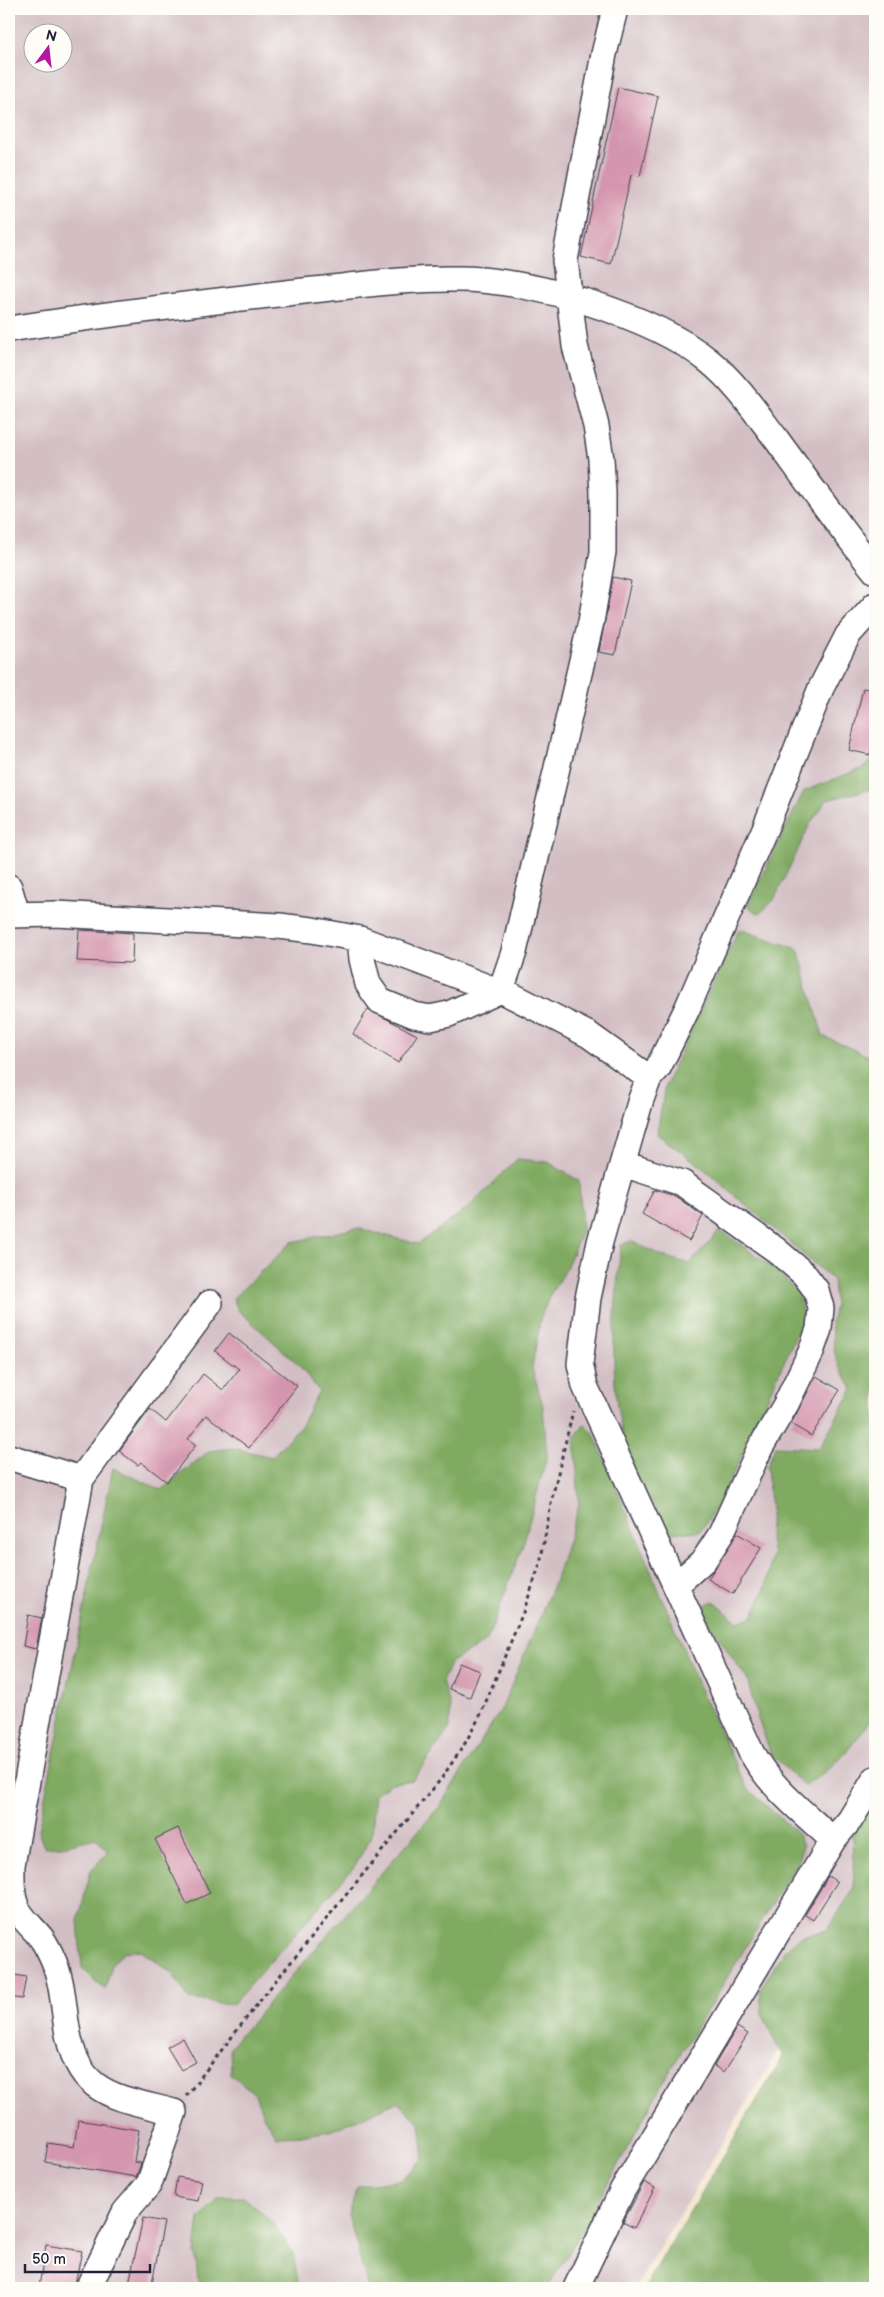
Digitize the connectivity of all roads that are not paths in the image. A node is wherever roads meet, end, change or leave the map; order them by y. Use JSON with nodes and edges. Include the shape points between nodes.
{"nodes":[{"id":1,"x":615,"y":9,"type":"edge"},
{"id":2,"x":569,"y":298,"type":"junction"},
{"id":3,"x":9,"y":329,"type":"edge"},
{"id":4,"x":871,"y":554,"type":"edge"},
{"id":5,"x":875,"y":605,"type":"edge"},
{"id":6,"x":9,"y":887,"type":"edge"},
{"id":7,"x":13,"y":914,"type":"edge"},
{"id":8,"x":360,"y":939,"type":"junction"},
{"id":9,"x":501,"y":990,"type":"junction"},
{"id":10,"x":649,"y":1078,"type":"junction"},
{"id":11,"x":623,"y":1164,"type":"junction"},
{"id":12,"x":210,"y":1303,"type":"dead end"},
{"id":13,"x":9,"y":1456,"type":"edge"},
{"id":14,"x":81,"y":1478,"type":"junction"},
{"id":15,"x":676,"y":1584,"type":"junction"},
{"id":16,"x":875,"y":1779,"type":"edge"},
{"id":17,"x":833,"y":1840,"type":"junction"},
{"id":18,"x":12,"y":1908,"type":"edge"},
{"id":19,"x":88,"y":2288,"type":"edge"},
{"id":20,"x":576,"y":2288,"type":"edge"}],
"edges":[{"from":1,"to":2,"type":"lane","via":[[565,260]]},
{"from":2,"to":3,"type":"lane","via":[[482,281],[431,280],[229,300]]},
{"from":2,"to":4,"type":"lane","via":[[657,329],[711,362]]},
{"from":2,"to":9,"type":"lane","via":[[575,346],[596,426],[601,459],[603,552],[589,632],[514,952]]},
{"from":5,"to":10,"type":"lane","via":[[848,635],[821,688],[766,826],[686,1009],[658,1068]]},
{"from":6,"to":7,"type":"lane"},
{"from":7,"to":8,"type":"lane","via":[[279,926]]},
{"from":8,"to":9,"type":"lane"},
{"from":8,"to":9,"type":"lane","via":[[368,984],[380,1001],[414,1015],[430,1018],[449,1014]]},
{"from":9,"to":10,"type":"lane","via":[[589,1035]]},
{"from":10,"to":11,"type":"lane"},
{"from":11,"to":15,"type":"lane","via":[[600,1242],[588,1298],[580,1364],[586,1386]]},
{"from":11,"to":15,"type":"lane","via":[[682,1183],[776,1250],[804,1274],[816,1290],[821,1308],[819,1329],[811,1352],[760,1448],[721,1534],[704,1560]]},
{"from":12,"to":14,"type":"lane"},
{"from":13,"to":14,"type":"lane"},
{"from":14,"to":18,"type":"lane","via":[[12,1865]]},
{"from":15,"to":17,"type":"lane","via":[[762,1773]]},
{"from":16,"to":17,"type":"lane","via":[[850,1820]]},
{"from":17,"to":20,"type":"lane","via":[[622,2191]]},
{"from":18,"to":19,"type":"lane","via":[[42,1939],[54,1962],[60,1981],[69,2046],[79,2070],[94,2086],[117,2097],[174,2112],[149,2184],[125,2212]]}]}
